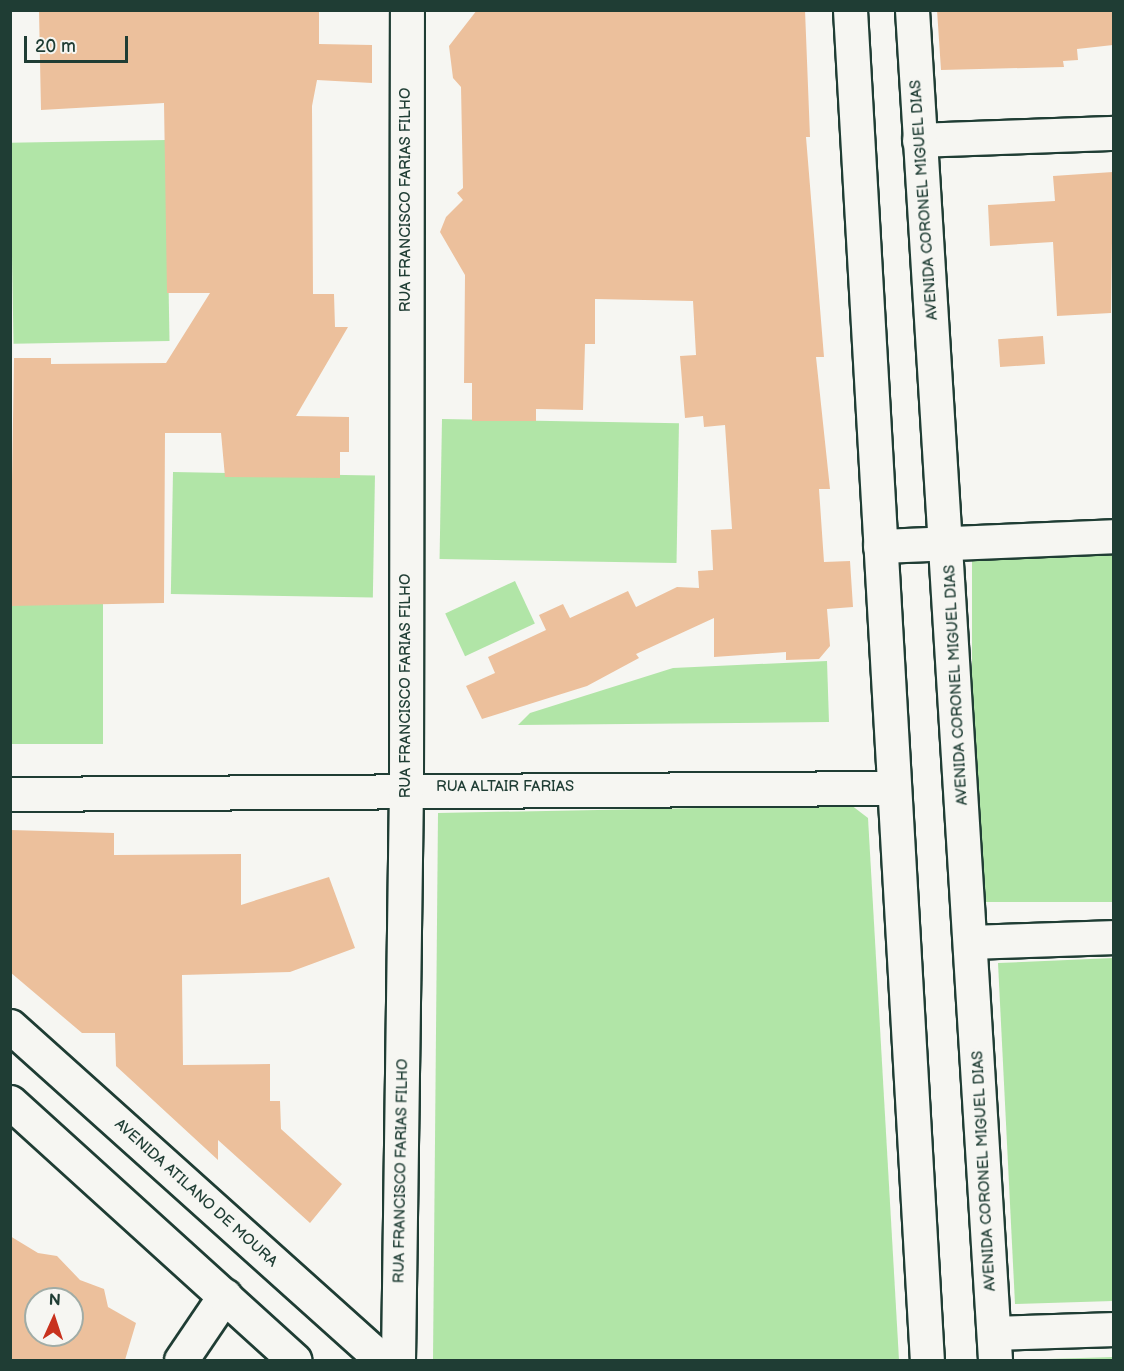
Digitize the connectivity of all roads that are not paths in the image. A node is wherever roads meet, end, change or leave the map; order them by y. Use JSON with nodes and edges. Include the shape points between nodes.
{"nodes":[{"id":1,"x":406,"y":10,"type":"edge"},
{"id":2,"x":850,"y":10,"type":"edge"},
{"id":3,"x":912,"y":10,"type":"edge"},
{"id":4,"x":1113,"y":133,"type":"edge"},
{"id":5,"x":919,"y":140,"type":"junction"},
{"id":6,"x":1113,"y":536,"type":"edge"},
{"id":7,"x":947,"y":543,"type":"junction"},
{"id":8,"x":880,"y":546,"type":"junction"},
{"id":9,"x":406,"y":787,"type":"junction"},
{"id":10,"x":892,"y":788,"type":"junction"},
{"id":11,"x":10,"y":794,"type":"edge"},
{"id":12,"x":1113,"y":938,"type":"edge"},
{"id":13,"x":971,"y":942,"type":"junction"},
{"id":14,"x":10,"y":1026,"type":"edge"},
{"id":15,"x":10,"y":1102,"type":"edge"},
{"id":16,"x":225,"y":1296,"type":"junction"},
{"id":17,"x":1113,"y":1329,"type":"edge"},
{"id":18,"x":994,"y":1347,"type":"edge"},
{"id":19,"x":182,"y":1360,"type":"edge"},
{"id":20,"x":295,"y":1360,"type":"edge"},
{"id":21,"x":382,"y":1360,"type":"edge"},
{"id":22,"x":398,"y":1360,"type":"edge"},
{"id":23,"x":927,"y":1360,"type":"edge"}],
"edges":[{"from":1,"to":9,"type":"street","name":"RUA FRANCISCO FARIAS FILHO"},
{"from":2,"to":8,"type":"street"},
{"from":3,"to":5,"type":"street","name":"AVENIDA CORONEL MIGUEL DIAS"},
{"from":4,"to":5,"type":"street"},
{"from":5,"to":7,"type":"street","name":"AVENIDA CORONEL MIGUEL DIAS"},
{"from":6,"to":7,"type":"street"},
{"from":7,"to":8,"type":"street"},
{"from":7,"to":13,"type":"street","name":"AVENIDA CORONEL MIGUEL DIAS"},
{"from":8,"to":10,"type":"street"},
{"from":9,"to":10,"type":"street","name":"RUA ALTAIR FARIAS"},
{"from":9,"to":11,"type":"street","name":"RUA ALTAIR FARIAS"},
{"from":9,"to":22,"type":"street","name":"RUA FRANCISCO FARIAS FILHO"},
{"from":10,"to":23,"type":"street"},
{"from":12,"to":13,"type":"street"},
{"from":13,"to":18,"type":"street","name":"AVENIDA CORONEL MIGUEL DIAS"},
{"from":14,"to":21,"type":"street","name":"AVENIDA ATILANO DE MOURA"},
{"from":15,"to":16,"type":"street"},
{"from":16,"to":19,"type":"street"},
{"from":16,"to":20,"type":"street"},
{"from":17,"to":18,"type":"street"}]}
